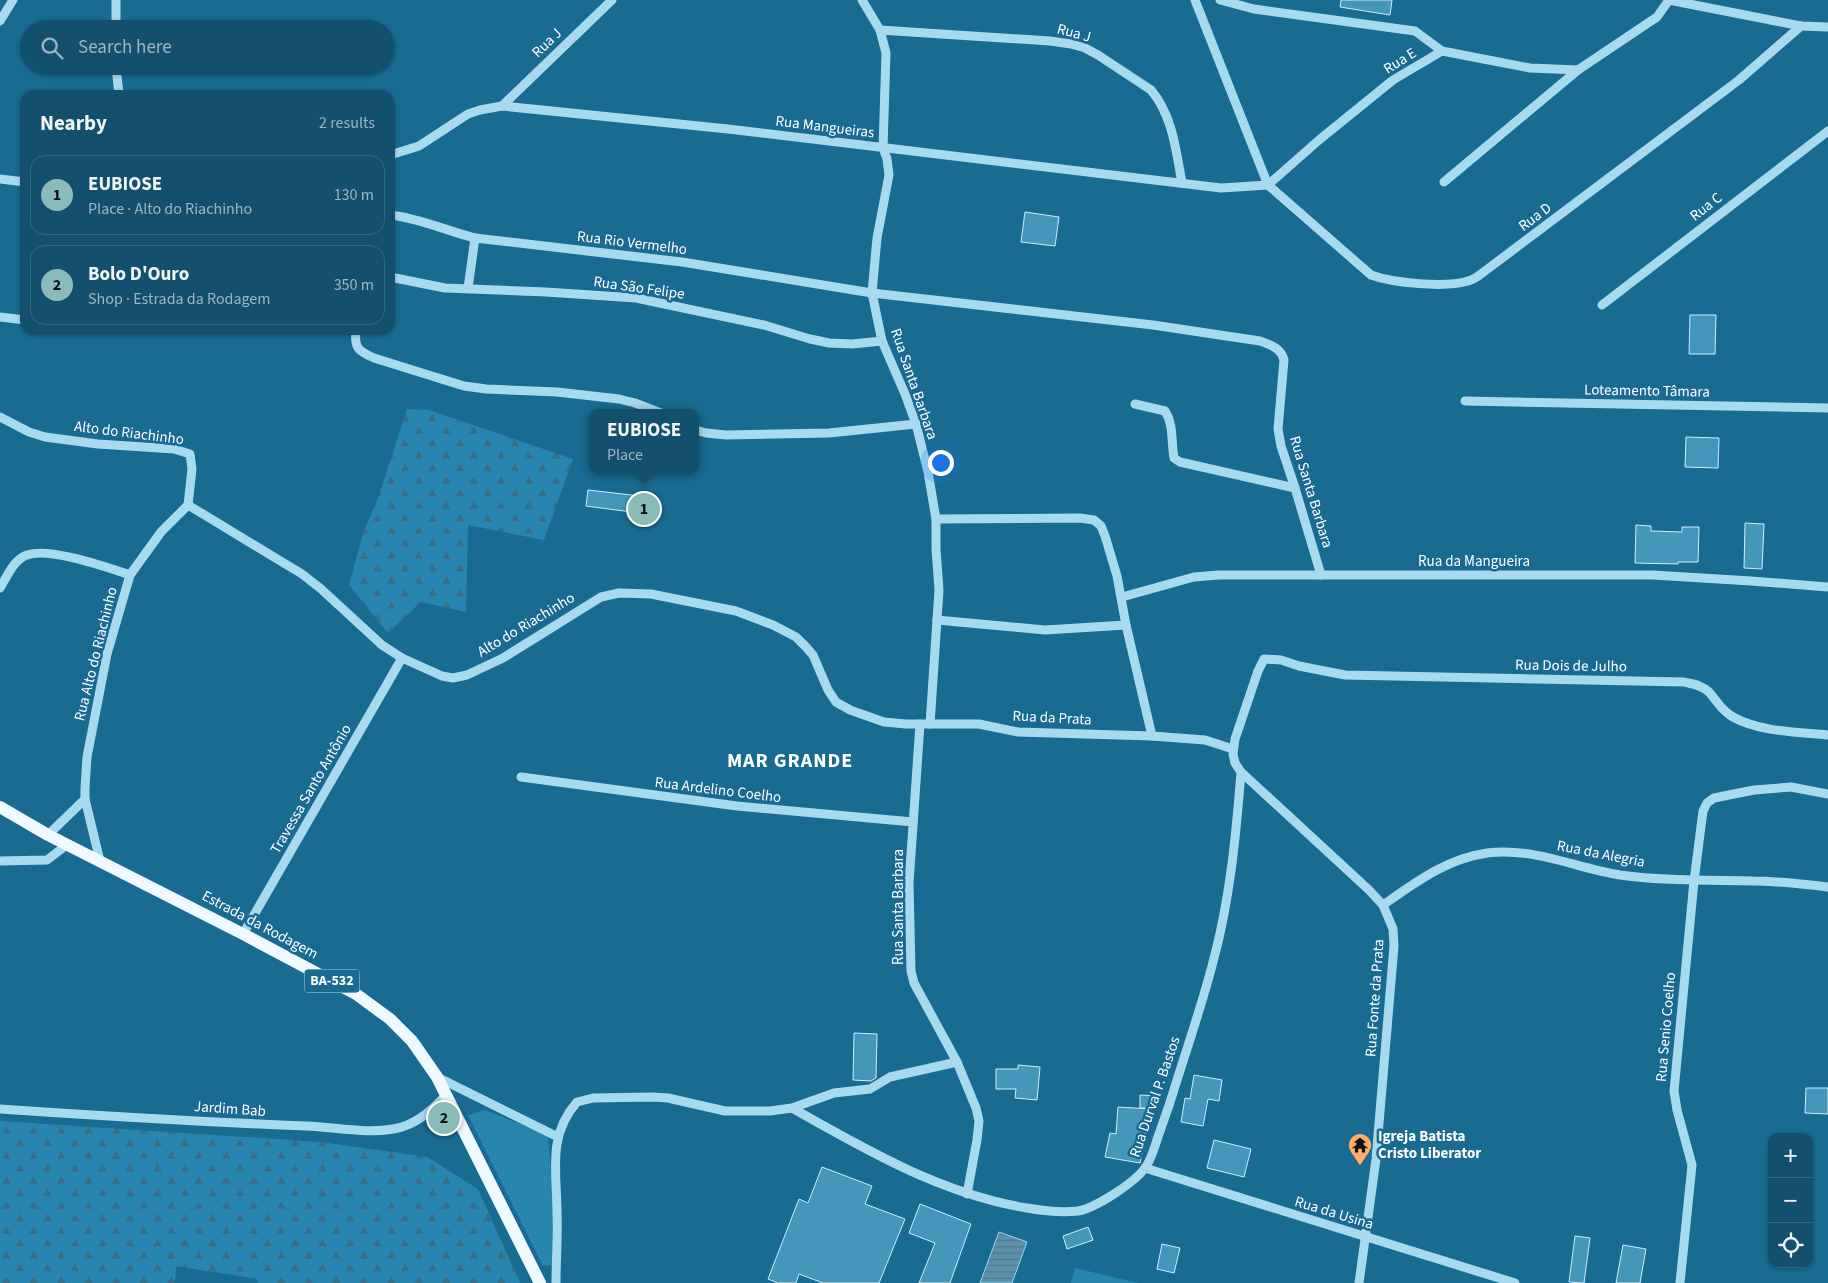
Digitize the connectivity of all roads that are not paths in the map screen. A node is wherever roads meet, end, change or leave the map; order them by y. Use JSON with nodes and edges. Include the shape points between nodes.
{"nodes":[{"id":1,"x":13,"y":0,"type":"edge"},
{"id":2,"x":116,"y":0,"type":"edge"},
{"id":3,"x":612,"y":0,"type":"edge"},
{"id":4,"x":862,"y":0,"type":"edge"},
{"id":5,"x":1195,"y":0,"type":"edge"},
{"id":6,"x":1220,"y":0,"type":"edge"},
{"id":7,"x":1669,"y":0,"type":"edge"},
{"id":8,"x":116,"y":20,"type":"edge"},
{"id":9,"x":0,"y":21,"type":"edge"},
{"id":10,"x":1801,"y":26,"type":"junction"},
{"id":11,"x":1828,"y":27,"type":"edge"},
{"id":12,"x":880,"y":30,"type":"junction"},
{"id":13,"x":1442,"y":51,"type":"junction"},
{"id":14,"x":1578,"y":70,"type":"junction"},
{"id":15,"x":117,"y":75,"type":"edge"},
{"id":16,"x":118,"y":90,"type":"edge"},
{"id":17,"x":502,"y":106,"type":"junction"},
{"id":18,"x":1828,"y":131,"type":"edge"},
{"id":19,"x":883,"y":148,"type":"junction"},
{"id":20,"x":395,"y":153,"type":"edge"},
{"id":21,"x":0,"y":179,"type":"edge"},
{"id":22,"x":20,"y":181,"type":"edge"},
{"id":23,"x":1444,"y":182,"type":"dead end"},
{"id":24,"x":1182,"y":183,"type":"junction"},
{"id":25,"x":1268,"y":185,"type":"junction"},
{"id":26,"x":395,"y":216,"type":"edge"},
{"id":27,"x":475,"y":238,"type":"junction"},
{"id":28,"x":395,"y":278,"type":"edge"},
{"id":29,"x":468,"y":288,"type":"junction"},
{"id":30,"x":872,"y":293,"type":"junction"},
{"id":31,"x":1602,"y":305,"type":"dead end"},
{"id":32,"x":0,"y":317,"type":"edge"},
{"id":33,"x":20,"y":319,"type":"edge"},
{"id":34,"x":356,"y":335,"type":"edge"},
{"id":35,"x":882,"y":341,"type":"junction"},
{"id":36,"x":1260,"y":341,"type":"joint"},
{"id":37,"x":1465,"y":401,"type":"dead end"},
{"id":38,"x":1135,"y":404,"type":"dead end"},
{"id":39,"x":1828,"y":408,"type":"edge"},
{"id":40,"x":652,"y":409,"type":"edge"},
{"id":41,"x":0,"y":417,"type":"edge"},
{"id":42,"x":916,"y":424,"type":"junction"},
{"id":43,"x":699,"y":431,"type":"edge"},
{"id":44,"x":1295,"y":488,"type":"junction"},
{"id":45,"x":188,"y":506,"type":"junction"},
{"id":46,"x":936,"y":519,"type":"junction"},
{"id":47,"x":130,"y":575,"type":"junction"},
{"id":48,"x":1320,"y":575,"type":"junction"},
{"id":49,"x":0,"y":588,"type":"edge"},
{"id":50,"x":1828,"y":588,"type":"edge"},
{"id":51,"x":1122,"y":597,"type":"junction"},
{"id":52,"x":937,"y":620,"type":"junction"},
{"id":53,"x":1126,"y":624,"type":"junction"},
{"id":54,"x":402,"y":658,"type":"junction"},
{"id":55,"x":925,"y":724,"type":"junction"},
{"id":56,"x":1828,"y":735,"type":"edge"},
{"id":57,"x":1152,"y":736,"type":"junction"},
{"id":58,"x":1233,"y":749,"type":"junction"},
{"id":59,"x":1241,"y":772,"type":"junction"},
{"id":60,"x":521,"y":777,"type":"dead end"},
{"id":61,"x":1828,"y":794,"type":"edge"},
{"id":62,"x":85,"y":799,"type":"junction"},
{"id":63,"x":0,"y":807,"type":"edge"},
{"id":64,"x":913,"y":822,"type":"junction"},
{"id":65,"x":48,"y":834,"type":"junction"},
{"id":66,"x":68,"y":844,"type":"junction"},
{"id":67,"x":0,"y":861,"type":"edge"},
{"id":68,"x":100,"y":861,"type":"junction"},
{"id":69,"x":1694,"y":881,"type":"junction"},
{"id":70,"x":1828,"y":887,"type":"edge"},
{"id":71,"x":1383,"y":905,"type":"junction"},
{"id":72,"x":243,"y":934,"type":"junction"},
{"id":73,"x":957,"y":1062,"type":"junction"},
{"id":74,"x":437,"y":1077,"type":"junction"},
{"id":75,"x":446,"y":1095,"type":"junction"},
{"id":76,"x":792,"y":1108,"type":"junction"},
{"id":77,"x":0,"y":1110,"type":"edge"},
{"id":78,"x":558,"y":1137,"type":"junction"},
{"id":79,"x":1145,"y":1168,"type":"junction"},
{"id":80,"x":967,"y":1194,"type":"junction"},
{"id":81,"x":1366,"y":1237,"type":"junction"},
{"id":82,"x":540,"y":1283,"type":"edge"},
{"id":83,"x":556,"y":1283,"type":"edge"},
{"id":84,"x":1358,"y":1283,"type":"edge"},
{"id":85,"x":1515,"y":1283,"type":"edge"},
{"id":86,"x":1680,"y":1283,"type":"edge"}],
"edges":[{"from":1,"to":9,"type":"street"},
{"from":2,"to":8,"type":"street"},
{"from":3,"to":17,"type":"street","name":"Rua J"},
{"from":4,"to":12,"type":"street"},
{"from":5,"to":25,"type":"street"},
{"from":6,"to":13,"type":"street","via":[[1254,9],[1415,31]]},
{"from":7,"to":10,"type":"street"},
{"from":7,"to":14,"type":"street","via":[[1657,17]]},
{"from":10,"to":11,"type":"street"},
{"from":10,"to":25,"type":"street","name":"Rua D","via":[[1740,80],[1471,280],[1440,284],[1388,280],[1371,275]]},
{"from":12,"to":19,"type":"street","via":[[886,53]]},
{"from":12,"to":24,"type":"street","name":"Rua J","via":[[1050,41],[1085,48],[1151,90],[1159,100],[1170,123]]},
{"from":13,"to":14,"type":"street","via":[[1530,68]]},
{"from":13,"to":25,"type":"street","name":"Rua E","via":[[1393,80]]},
{"from":14,"to":23,"type":"street"},
{"from":15,"to":16,"type":"street"},
{"from":17,"to":19,"type":"street","name":"Rua Mangueiras"},
{"from":17,"to":20,"type":"street","name":"Rua Mangueiras","via":[[468,114],[419,146]]},
{"from":18,"to":31,"type":"street","name":"Rua C"},
{"from":19,"to":24,"type":"street","name":"Rua Mangueiras"},
{"from":19,"to":30,"type":"street","via":[[889,175],[877,238]]},
{"from":21,"to":22,"type":"street"},
{"from":24,"to":25,"type":"street","name":"Rua Mangueiras","via":[[1221,188]]},
{"from":26,"to":27,"type":"street","name":"Rua Rio Vermelho"},
{"from":27,"to":29,"type":"street"},
{"from":27,"to":30,"type":"street","name":"Rua Rio Vermelho","via":[[682,262]]},
{"from":28,"to":29,"type":"street","name":"Rua São Felipe"},
{"from":29,"to":35,"type":"street","name":"Rua São Felipe","via":[[636,298],[764,325],[829,343]]},
{"from":30,"to":35,"type":"street","name":"Rua Santa Barbara"},
{"from":30,"to":36,"type":"street","name":"Rua Rio Vermelho","via":[[1143,324]]},
{"from":32,"to":33,"type":"street"},
{"from":34,"to":40,"type":"street","via":[[356,347],[365,354],[450,382],[477,388],[619,399]]},
{"from":35,"to":42,"type":"street","name":"Rua Santa Barbara"},
{"from":36,"to":44,"type":"street","name":"Rua Santa Barbara","via":[[1277,348],[1282,354],[1284,368],[1278,429]]},
{"from":37,"to":39,"type":"street","name":"Loteamento Tâmara"},
{"from":38,"to":44,"type":"street","via":[[1165,411],[1171,423],[1174,458],[1180,462]]},
{"from":41,"to":45,"type":"street","name":"Alto do Riachinho","via":[[45,437],[190,454],[192,469]]},
{"from":42,"to":43,"type":"street","via":[[829,433],[726,435]]},
{"from":42,"to":46,"type":"street","name":"Rua Santa Barbara"},
{"from":44,"to":48,"type":"street","name":"Rua Santa Barbara"},
{"from":45,"to":47,"type":"street","name":"Rua Alto do Riachinho","via":[[155,539]]},
{"from":45,"to":54,"type":"street","name":"Alto do Riachinho","via":[[302,574],[382,646]]},
{"from":46,"to":51,"type":"street","via":[[1094,520],[1105,536]]},
{"from":46,"to":52,"type":"street","name":"Rua Santa Barbara"},
{"from":47,"to":49,"type":"street","via":[[43,553],[27,555],[19,560]]},
{"from":47,"to":62,"type":"street","name":"Rua Alto do Riachinho","via":[[107,654],[87,757]]},
{"from":48,"to":50,"type":"street","name":"Rua da Mangueira","via":[[1653,575]]},
{"from":48,"to":51,"type":"street","name":"Rua da Mangueira","via":[[1204,575]]},
{"from":51,"to":53,"type":"street"},
{"from":52,"to":53,"type":"street","via":[[1045,630]]},
{"from":52,"to":55,"type":"street","name":"Rua Santa Barbara"},
{"from":53,"to":57,"type":"street"},
{"from":54,"to":55,"type":"street","name":"Alto do Riachinho","via":[[442,676],[467,675],[503,658],[601,597],[619,593],[651,594],[736,611],[773,625],[796,638],[813,655],[836,702],[884,722]]},
{"from":54,"to":72,"type":"street","name":"Travessa Santo Antônio"},
{"from":55,"to":57,"type":"street","name":"Rua da Prata","via":[[978,724],[1018,732]]},
{"from":55,"to":64,"type":"street","name":"Rua Santa Barbara"},
{"from":56,"to":58,"type":"street","name":"Rua Dois de Julho","via":[[1755,726],[1723,711],[1708,691],[1684,682],[1345,675],[1264,659]]},
{"from":57,"to":58,"type":"street","via":[[1205,740]]},
{"from":58,"to":59,"type":"street","name":"Rua Fonte da Prata","via":[[1235,763]]},
{"from":59,"to":71,"type":"street","name":"Rua Fonte da Prata"},
{"from":59,"to":79,"type":"street","name":"Rua Durval P. Bastos","via":[[1231,871],[1214,961],[1172,1098]]},
{"from":60,"to":64,"type":"street","name":"Rua Ardelino Coelho","via":[[737,806]]},
{"from":61,"to":69,"type":"street","name":"Rua Senio Coelho","via":[[1791,787],[1735,793],[1707,802],[1702,811]]},
{"from":62,"to":65,"type":"street"},
{"from":62,"to":68,"type":"street","name":"Rua Alto do Riachinho"},
{"from":63,"to":65,"type":"main road","name":"Estrada da Rodagem","number":"BA-532"},
{"from":64,"to":73,"type":"street","name":"Rua Santa Barbara","via":[[909,883],[911,971],[914,983]]},
{"from":65,"to":66,"type":"main road","name":"Estrada da Rodagem","number":"BA-532"},
{"from":66,"to":67,"type":"street","via":[[47,860]]},
{"from":66,"to":68,"type":"main road","name":"Estrada da Rodagem","number":"BA-532"},
{"from":68,"to":72,"type":"main road","name":"Estrada da Rodagem","number":"BA-532"},
{"from":69,"to":70,"type":"street","name":"Rua da Alegria","via":[[1754,881]]},
{"from":69,"to":71,"type":"street","name":"Rua da Alegria","via":[[1620,875],[1519,852],[1489,853],[1463,858],[1442,867]]},
{"from":69,"to":86,"type":"street","name":"Rua Senio Coelho","via":[[1674,1091],[1692,1165]]},
{"from":71,"to":81,"type":"street","name":"Rua Fonte da Prata","via":[[1393,929],[1394,946],[1376,1160]]},
{"from":72,"to":74,"type":"main road","name":"Estrada da Rodagem","number":"BA-532","via":[[356,994],[412,1041]]},
{"from":73,"to":76,"type":"street","via":[[898,1074],[870,1089],[834,1093]]},
{"from":73,"to":80,"type":"street","name":"Rua Santa Barbara","via":[[978,1121]]},
{"from":74,"to":75,"type":"main road","name":"Estrada da Rodagem","number":"BA-532"},
{"from":74,"to":78,"type":"street"},
{"from":75,"to":77,"type":"street","name":"Jardim Bab","via":[[432,1110],[394,1129]]},
{"from":75,"to":82,"type":"main road","name":"Estrada da Rodagem","number":"BA-532"},
{"from":76,"to":78,"type":"street","via":[[725,1111],[668,1098],[594,1098],[577,1102]]},
{"from":76,"to":80,"type":"street","name":"Rua Durval P. Bastos","via":[[908,1170]]},
{"from":78,"to":83,"type":"street","via":[[554,1159],[558,1215]]},
{"from":79,"to":80,"type":"street","name":"Rua Durval P. Bastos","via":[[1104,1200],[1080,1211],[1028,1208]]},
{"from":79,"to":81,"type":"street","name":"Rua da Usina"},
{"from":81,"to":84,"type":"street","name":"Rua Fonte da Prata"},
{"from":81,"to":85,"type":"street","name":"Rua da Usina"}]}
